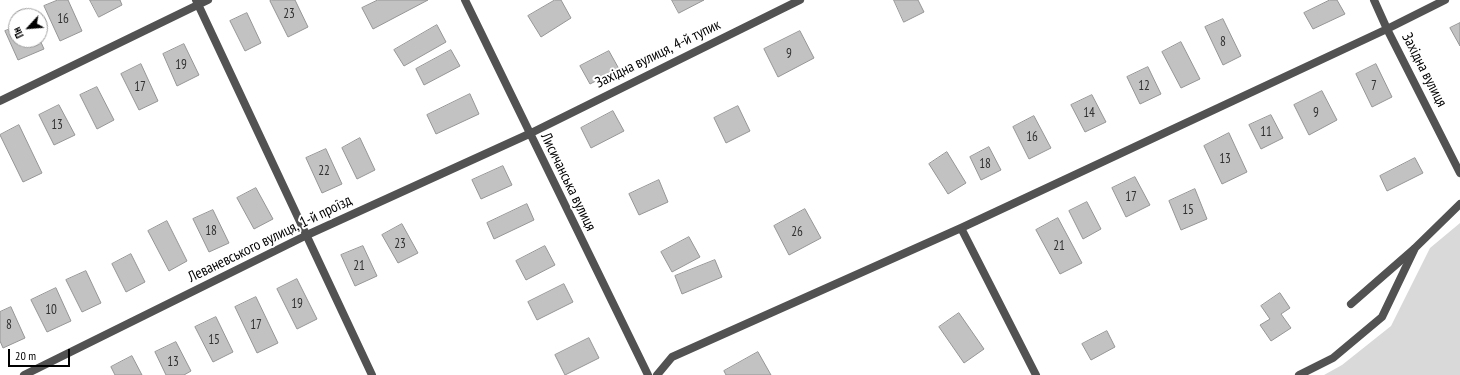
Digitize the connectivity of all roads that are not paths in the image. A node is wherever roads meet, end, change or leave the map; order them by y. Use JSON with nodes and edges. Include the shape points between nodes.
{"nodes":[{"id":1,"x":208,"y":0,"type":"edge"},
{"id":2,"x":465,"y":0,"type":"edge"},
{"id":3,"x":800,"y":0,"type":"edge"},
{"id":4,"x":1374,"y":0,"type":"edge"},
{"id":5,"x":1446,"y":0,"type":"edge"},
{"id":6,"x":197,"y":2,"type":"edge"},
{"id":7,"x":1388,"y":29,"type":"junction"},
{"id":8,"x":0,"y":101,"type":"edge"},
{"id":9,"x":529,"y":134,"type":"junction"},
{"id":10,"x":1460,"y":173,"type":"edge"},
{"id":11,"x":1460,"y":204,"type":"edge"},
{"id":12,"x":960,"y":228,"type":"junction"},
{"id":13,"x":307,"y":236,"type":"junction"},
{"id":14,"x":1415,"y":248,"type":"junction"},
{"id":15,"x":1351,"y":304,"type":"dead end"},
{"id":16,"x":24,"y":375,"type":"edge"},
{"id":17,"x":372,"y":375,"type":"edge"},
{"id":18,"x":648,"y":375,"type":"edge"},
{"id":19,"x":657,"y":375,"type":"edge"},
{"id":20,"x":1036,"y":375,"type":"edge"},
{"id":21,"x":1299,"y":375,"type":"edge"}],
"edges":[{"from":1,"to":6,"type":"street"},
{"from":2,"to":9,"type":"street","name":"Лисичанська вулиця"},
{"from":3,"to":9,"type":"street","name":"Західна вулиця, 4-й тупик"},
{"from":4,"to":7,"type":"street","name":"Західна вулиця"},
{"from":5,"to":7,"type":"street"},
{"from":6,"to":8,"type":"street"},
{"from":6,"to":13,"type":"street"},
{"from":7,"to":10,"type":"street","name":"Західна вулиця"},
{"from":7,"to":12,"type":"street"},
{"from":9,"to":13,"type":"street","name":"Леваневського вулиця, 1-й проїзд"},
{"from":9,"to":18,"type":"street","name":"Лисичанська вулиця"},
{"from":11,"to":14,"type":"street"},
{"from":12,"to":19,"type":"street","via":[[672,357]]},
{"from":12,"to":20,"type":"street"},
{"from":13,"to":16,"type":"street","name":"Леваневського вулиця, 1-й проїзд"},
{"from":13,"to":17,"type":"street"},
{"from":14,"to":15,"type":"street"},
{"from":14,"to":21,"type":"street","via":[[1382,318],[1333,358]]}]}
